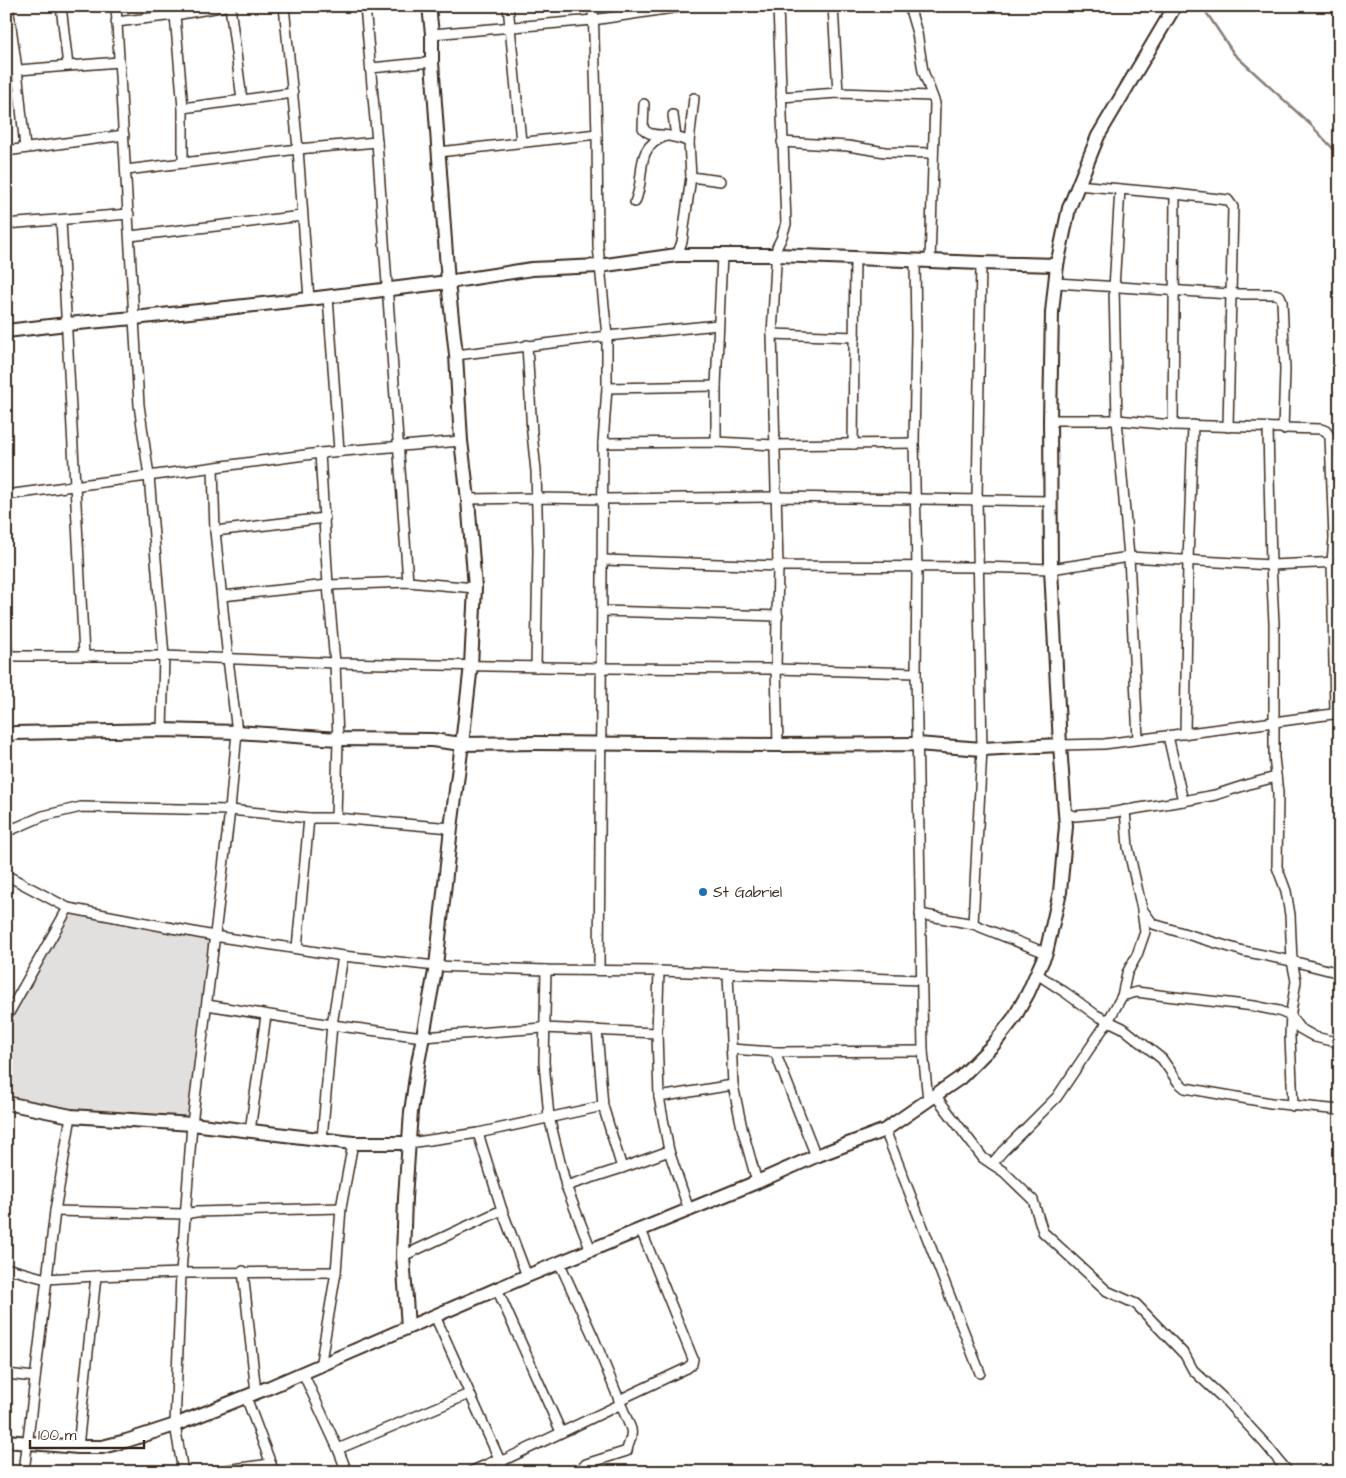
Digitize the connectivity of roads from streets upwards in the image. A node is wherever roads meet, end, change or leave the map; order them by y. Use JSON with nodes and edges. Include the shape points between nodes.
{"nodes":[{"id":1,"x":8,"y":6,"type":"edge"},
{"id":2,"x":61,"y":6,"type":"edge"},
{"id":3,"x":116,"y":6,"type":"edge"},
{"id":4,"x":226,"y":6,"type":"edge"},
{"id":5,"x":230,"y":6,"type":"edge"},
{"id":6,"x":284,"y":6,"type":"edge"},
{"id":7,"x":365,"y":6,"type":"edge"},
{"id":8,"x":429,"y":6,"type":"edge"},
{"id":9,"x":508,"y":6,"type":"edge"},
{"id":10,"x":593,"y":6,"type":"edge"},
{"id":11,"x":686,"y":6,"type":"edge"},
{"id":12,"x":778,"y":6,"type":"edge"},
{"id":13,"x":833,"y":6,"type":"edge"},
{"id":14,"x":909,"y":6,"type":"edge"},
{"id":15,"x":1175,"y":6,"type":"edge"},
{"id":16,"x":175,"y":15,"type":"junction"},
{"id":17,"x":593,"y":20,"type":"junction"},
{"id":18,"x":116,"y":22,"type":"junction"},
{"id":19,"x":509,"y":26,"type":"junction"},
{"id":20,"x":432,"y":34,"type":"junction"},
{"id":21,"x":119,"y":62,"type":"junction"},
{"id":22,"x":432,"y":62,"type":"junction"},
{"id":23,"x":68,"y":66,"type":"junction"},
{"id":24,"x":371,"y":68,"type":"junction"},
{"id":25,"x":17,"y":69,"type":"junction"},
{"id":26,"x":6,"y":71,"type":"edge"},
{"id":27,"x":838,"y":93,"type":"junction"},
{"id":28,"x":293,"y":94,"type":"junction"},
{"id":29,"x":932,"y":96,"type":"junction"},
{"id":30,"x":781,"y":97,"type":"junction"},
{"id":31,"x":694,"y":98,"type":"dead end"},
{"id":32,"x":242,"y":100,"type":"junction"},
{"id":33,"x":644,"y":104,"type":"dead end"},
{"id":34,"x":183,"y":108,"type":"junction"},
{"id":35,"x":674,"y":115,"type":"dead end"},
{"id":36,"x":597,"y":134,"type":"junction"},
{"id":37,"x":124,"y":135,"type":"junction"},
{"id":38,"x":666,"y":136,"type":"junction"},
{"id":39,"x":676,"y":138,"type":"junction"},
{"id":40,"x":377,"y":142,"type":"junction"},
{"id":41,"x":521,"y":142,"type":"junction"},
{"id":42,"x":689,"y":142,"type":"junction"},
{"id":43,"x":782,"y":142,"type":"junction"},
{"id":44,"x":25,"y":148,"type":"junction"},
{"id":45,"x":298,"y":149,"type":"junction"},
{"id":46,"x":6,"y":151,"type":"edge"},
{"id":47,"x":439,"y":152,"type":"junction"},
{"id":48,"x":933,"y":153,"type":"junction"},
{"id":49,"x":183,"y":163,"type":"junction"},
{"id":50,"x":126,"y":170,"type":"junction"},
{"id":51,"x":691,"y":177,"type":"junction"},
{"id":52,"x":720,"y":180,"type":"dead end"},
{"id":53,"x":1077,"y":185,"type":"junction"},
{"id":54,"x":1120,"y":189,"type":"junction"},
{"id":55,"x":1175,"y":194,"type":"junction"},
{"id":56,"x":635,"y":202,"type":"dead end"},
{"id":57,"x":129,"y":214,"type":"junction"},
{"id":58,"x":302,"y":216,"type":"junction"},
{"id":59,"x":61,"y":220,"type":"junction"},
{"id":60,"x":6,"y":224,"type":"edge"},
{"id":61,"x":130,"y":236,"type":"junction"},
{"id":62,"x":677,"y":255,"type":"junction"},
{"id":63,"x":722,"y":255,"type":"junction"},
{"id":64,"x":777,"y":255,"type":"junction"},
{"id":65,"x":855,"y":258,"type":"junction"},
{"id":66,"x":915,"y":261,"type":"junction"},
{"id":67,"x":930,"y":261,"type":"junction"},
{"id":68,"x":981,"y":263,"type":"junction"},
{"id":69,"x":1057,"y":265,"type":"junction"},
{"id":70,"x":599,"y":266,"type":"junction"},
{"id":71,"x":448,"y":282,"type":"junction"},
{"id":72,"x":1056,"y":283,"type":"junction"},
{"id":73,"x":1114,"y":288,"type":"junction"},
{"id":74,"x":387,"y":289,"type":"junction"},
{"id":75,"x":1174,"y":291,"type":"junction"},
{"id":76,"x":1230,"y":294,"type":"junction"},
{"id":77,"x":328,"y":296,"type":"junction"},
{"id":78,"x":309,"y":299,"type":"junction"},
{"id":79,"x":134,"y":318,"type":"junction"},
{"id":80,"x":67,"y":324,"type":"junction"},
{"id":81,"x":718,"y":325,"type":"junction"},
{"id":82,"x":6,"y":331,"type":"edge"},
{"id":83,"x":772,"y":334,"type":"junction"},
{"id":84,"x":606,"y":336,"type":"junction"},
{"id":85,"x":854,"y":337,"type":"junction"},
{"id":86,"x":527,"y":345,"type":"junction"},
{"id":87,"x":456,"y":355,"type":"junction"},
{"id":88,"x":716,"y":386,"type":"junction"},
{"id":89,"x":607,"y":388,"type":"junction"},
{"id":90,"x":1050,"y":420,"type":"junction"},
{"id":91,"x":1117,"y":420,"type":"junction"},
{"id":92,"x":1173,"y":425,"type":"junction"},
{"id":93,"x":1193,"y":425,"type":"junction"},
{"id":94,"x":1228,"y":427,"type":"junction"},
{"id":95,"x":1268,"y":428,"type":"junction"},
{"id":96,"x":1283,"y":429,"type":"junction"},
{"id":97,"x":461,"y":441,"type":"junction"},
{"id":98,"x":716,"y":442,"type":"junction"},
{"id":99,"x":603,"y":443,"type":"junction"},
{"id":100,"x":914,"y":443,"type":"junction"},
{"id":101,"x":853,"y":444,"type":"junction"},
{"id":102,"x":398,"y":445,"type":"junction"},
{"id":103,"x":774,"y":445,"type":"junction"},
{"id":104,"x":339,"y":451,"type":"junction"},
{"id":105,"x":320,"y":453,"type":"junction"},
{"id":106,"x":213,"y":468,"type":"junction"},
{"id":107,"x":149,"y":476,"type":"junction"},
{"id":108,"x":76,"y":486,"type":"junction"},
{"id":109,"x":6,"y":495,"type":"edge"},
{"id":110,"x":775,"y":497,"type":"junction"},
{"id":111,"x":536,"y":498,"type":"junction"},
{"id":112,"x":468,"y":499,"type":"junction"},
{"id":113,"x":603,"y":499,"type":"junction"},
{"id":114,"x":916,"y":499,"type":"junction"},
{"id":115,"x":977,"y":499,"type":"junction"},
{"id":116,"x":1051,"y":501,"type":"junction"},
{"id":117,"x":325,"y":518,"type":"junction"},
{"id":118,"x":216,"y":531,"type":"junction"},
{"id":119,"x":1129,"y":557,"type":"junction"},
{"id":120,"x":603,"y":560,"type":"junction"},
{"id":121,"x":1188,"y":561,"type":"junction"},
{"id":122,"x":1336,"y":562,"type":"edge"},
{"id":123,"x":1271,"y":565,"type":"junction"},
{"id":124,"x":778,"y":566,"type":"junction"},
{"id":125,"x":917,"y":567,"type":"junction"},
{"id":126,"x":979,"y":567,"type":"junction"},
{"id":127,"x":1051,"y":569,"type":"junction"},
{"id":128,"x":408,"y":582,"type":"junction"},
{"id":129,"x":328,"y":585,"type":"junction"},
{"id":130,"x":475,"y":588,"type":"junction"},
{"id":131,"x":222,"y":596,"type":"junction"},
{"id":132,"x":602,"y":611,"type":"junction"},
{"id":133,"x":778,"y":616,"type":"junction"},
{"id":134,"x":6,"y":638,"type":"edge"},
{"id":135,"x":84,"y":655,"type":"junction"},
{"id":136,"x":7,"y":656,"type":"edge"},
{"id":137,"x":164,"y":656,"type":"junction"},
{"id":138,"x":228,"y":659,"type":"junction"},
{"id":139,"x":335,"y":663,"type":"junction"},
{"id":140,"x":471,"y":665,"type":"junction"},
{"id":141,"x":536,"y":667,"type":"junction"},
{"id":142,"x":601,"y":668,"type":"junction"},
{"id":143,"x":776,"y":669,"type":"junction"},
{"id":144,"x":916,"y":673,"type":"junction"},
{"id":145,"x":1337,"y":713,"type":"edge"},
{"id":146,"x":1274,"y":722,"type":"junction"},
{"id":147,"x":162,"y":730,"type":"junction"},
{"id":148,"x":237,"y":732,"type":"junction"},
{"id":149,"x":1185,"y":734,"type":"junction"},
{"id":150,"x":6,"y":736,"type":"edge"},
{"id":151,"x":1168,"y":736,"type":"junction"},
{"id":152,"x":338,"y":739,"type":"junction"},
{"id":153,"x":1138,"y":739,"type":"junction"},
{"id":154,"x":462,"y":744,"type":"junction"},
{"id":155,"x":601,"y":744,"type":"junction"},
{"id":156,"x":917,"y":744,"type":"junction"},
{"id":157,"x":778,"y":745,"type":"junction"},
{"id":158,"x":1060,"y":745,"type":"junction"},
{"id":159,"x":982,"y":749,"type":"junction"},
{"id":160,"x":1276,"y":777,"type":"junction"},
{"id":161,"x":1183,"y":801,"type":"junction"},
{"id":162,"x":230,"y":810,"type":"junction"},
{"id":163,"x":1125,"y":810,"type":"junction"},
{"id":164,"x":1065,"y":813,"type":"junction"},
{"id":165,"x":309,"y":818,"type":"junction"},
{"id":166,"x":336,"y":818,"type":"junction"},
{"id":167,"x":6,"y":821,"type":"edge"},
{"id":168,"x":451,"y":828,"type":"junction"},
{"id":169,"x":10,"y":830,"type":"edge"},
{"id":170,"x":6,"y":875,"type":"edge"},
{"id":171,"x":68,"y":908,"type":"junction"},
{"id":172,"x":1142,"y":908,"type":"junction"},
{"id":173,"x":920,"y":914,"type":"junction"},
{"id":174,"x":974,"y":924,"type":"junction"},
{"id":175,"x":214,"y":936,"type":"junction"},
{"id":176,"x":297,"y":948,"type":"junction"},
{"id":177,"x":1046,"y":953,"type":"junction"},
{"id":178,"x":344,"y":956,"type":"junction"},
{"id":179,"x":1292,"y":961,"type":"junction"},
{"id":180,"x":436,"y":966,"type":"junction"},
{"id":181,"x":546,"y":970,"type":"junction"},
{"id":182,"x":599,"y":970,"type":"junction"},
{"id":183,"x":660,"y":971,"type":"junction"},
{"id":184,"x":1340,"y":973,"type":"edge"},
{"id":185,"x":728,"y":974,"type":"junction"},
{"id":186,"x":1037,"y":974,"type":"junction"},
{"id":187,"x":922,"y":980,"type":"junction"},
{"id":188,"x":1122,"y":996,"type":"junction"},
{"id":189,"x":207,"y":1005,"type":"junction"},
{"id":190,"x":266,"y":1015,"type":"junction"},
{"id":191,"x":1291,"y":1016,"type":"junction"},
{"id":192,"x":6,"y":1018,"type":"edge"},
{"id":193,"x":1108,"y":1021,"type":"junction"},
{"id":194,"x":332,"y":1025,"type":"junction"},
{"id":195,"x":544,"y":1028,"type":"junction"},
{"id":196,"x":596,"y":1030,"type":"junction"},
{"id":197,"x":657,"y":1033,"type":"junction"},
{"id":198,"x":423,"y":1037,"type":"junction"},
{"id":199,"x":1340,"y":1043,"type":"edge"},
{"id":200,"x":731,"y":1049,"type":"junction"},
{"id":201,"x":923,"y":1051,"type":"junction"},
{"id":202,"x":775,"y":1052,"type":"junction"},
{"id":203,"x":733,"y":1085,"type":"junction"},
{"id":204,"x":659,"y":1097,"type":"junction"},
{"id":205,"x":932,"y":1097,"type":"junction"},
{"id":206,"x":6,"y":1103,"type":"edge"},
{"id":207,"x":603,"y":1106,"type":"junction"},
{"id":208,"x":1293,"y":1106,"type":"junction"},
{"id":209,"x":1340,"y":1110,"type":"edge"},
{"id":210,"x":72,"y":1116,"type":"junction"},
{"id":211,"x":549,"y":1117,"type":"junction"},
{"id":212,"x":192,"y":1124,"type":"junction"},
{"id":213,"x":885,"y":1130,"type":"junction"},
{"id":214,"x":250,"y":1131,"type":"junction"},
{"id":215,"x":478,"y":1134,"type":"junction"},
{"id":216,"x":322,"y":1139,"type":"junction"},
{"id":217,"x":353,"y":1143,"type":"junction"},
{"id":218,"x":409,"y":1143,"type":"junction"},
{"id":219,"x":668,"y":1151,"type":"junction"},
{"id":220,"x":816,"y":1156,"type":"junction"},
{"id":221,"x":992,"y":1164,"type":"junction"},
{"id":222,"x":622,"y":1168,"type":"junction"},
{"id":223,"x":757,"y":1182,"type":"junction"},
{"id":224,"x":566,"y":1186,"type":"junction"},
{"id":225,"x":341,"y":1208,"type":"junction"},
{"id":226,"x":502,"y":1210,"type":"junction"},
{"id":227,"x":689,"y":1210,"type":"junction"},
{"id":228,"x":55,"y":1211,"type":"junction"},
{"id":229,"x":185,"y":1214,"type":"junction"},
{"id":230,"x":641,"y":1230,"type":"junction"},
{"id":231,"x":591,"y":1250,"type":"junction"},
{"id":232,"x":403,"y":1256,"type":"junction"},
{"id":233,"x":560,"y":1264,"type":"junction"},
{"id":234,"x":6,"y":1268,"type":"edge"},
{"id":235,"x":243,"y":1272,"type":"junction"},
{"id":236,"x":336,"y":1272,"type":"junction"},
{"id":237,"x":181,"y":1273,"type":"junction"},
{"id":238,"x":96,"y":1276,"type":"junction"},
{"id":239,"x":527,"y":1276,"type":"junction"},
{"id":240,"x":46,"y":1279,"type":"junction"},
{"id":241,"x":497,"y":1289,"type":"junction"},
{"id":242,"x":435,"y":1316,"type":"junction"},
{"id":243,"x":408,"y":1327,"type":"junction"},
{"id":244,"x":320,"y":1367,"type":"junction"},
{"id":245,"x":980,"y":1373,"type":"dead end"},
{"id":246,"x":6,"y":1374,"type":"edge"},
{"id":247,"x":303,"y":1374,"type":"junction"},
{"id":248,"x":35,"y":1377,"type":"junction"},
{"id":249,"x":469,"y":1394,"type":"junction"},
{"id":250,"x":251,"y":1395,"type":"junction"},
{"id":251,"x":620,"y":1402,"type":"junction"},
{"id":252,"x":176,"y":1425,"type":"junction"},
{"id":253,"x":561,"y":1432,"type":"junction"},
{"id":254,"x":6,"y":1441,"type":"edge"},
{"id":255,"x":28,"y":1443,"type":"junction"},
{"id":256,"x":78,"y":1447,"type":"junction"},
{"id":257,"x":338,"y":1449,"type":"junction"},
{"id":258,"x":500,"y":1460,"type":"junction"},
{"id":259,"x":272,"y":1468,"type":"edge"},
{"id":260,"x":24,"y":1472,"type":"edge"},
{"id":261,"x":183,"y":1472,"type":"edge"},
{"id":262,"x":211,"y":1472,"type":"edge"},
{"id":263,"x":347,"y":1472,"type":"edge"},
{"id":264,"x":470,"y":1472,"type":"edge"},
{"id":265,"x":505,"y":1472,"type":"edge"},
{"id":266,"x":578,"y":1472,"type":"edge"},
{"id":267,"x":1288,"y":1472,"type":"edge"}],
"edges":[{"from":1,"to":25,"type":"street"},
{"from":2,"to":23,"type":"street"},
{"from":3,"to":18,"type":"street"},
{"from":4,"to":16,"type":"street"},
{"from":5,"to":32,"type":"street"},
{"from":6,"to":28,"type":"street"},
{"from":7,"to":24,"type":"street"},
{"from":8,"to":20,"type":"street"},
{"from":9,"to":19,"type":"street"},
{"from":10,"to":17,"type":"street"},
{"from":11,"to":17,"type":"street"},
{"from":12,"to":30,"type":"street"},
{"from":13,"to":27,"type":"street"},
{"from":14,"to":29,"type":"street","via":[[923,71]]},
{"from":15,"to":53,"type":"street","via":[[1098,136]]},
{"from":16,"to":18,"type":"street"},
{"from":16,"to":34,"type":"street"},
{"from":17,"to":19,"type":"street"},
{"from":17,"to":36,"type":"street"},
{"from":18,"to":21,"type":"street"},
{"from":19,"to":20,"type":"street"},
{"from":19,"to":41,"type":"street"},
{"from":20,"to":22,"type":"street"},
{"from":21,"to":23,"type":"street"},
{"from":21,"to":37,"type":"street"},
{"from":22,"to":24,"type":"street"},
{"from":22,"to":47,"type":"street"},
{"from":23,"to":25,"type":"street"},
{"from":24,"to":40,"type":"street"},
{"from":25,"to":26,"type":"street"},
{"from":25,"to":44,"type":"street"},
{"from":27,"to":29,"type":"street"},
{"from":27,"to":30,"type":"street"},
{"from":28,"to":32,"type":"street"},
{"from":28,"to":45,"type":"street"},
{"from":29,"to":48,"type":"street","via":[[935,103]]},
{"from":30,"to":43,"type":"street"},
{"from":31,"to":42,"type":"street"},
{"from":32,"to":34,"type":"street"},
{"from":33,"to":38,"type":"street","via":[[644,131]]},
{"from":34,"to":49,"type":"street"},
{"from":35,"to":39,"type":"street"},
{"from":36,"to":41,"type":"street"},
{"from":36,"to":70,"type":"street"},
{"from":37,"to":44,"type":"street"},
{"from":37,"to":50,"type":"street"},
{"from":38,"to":39,"type":"street"},
{"from":38,"to":56,"type":"street","via":[[655,140],[644,155]]},
{"from":39,"to":42,"type":"street"},
{"from":40,"to":45,"type":"street"},
{"from":40,"to":74,"type":"street"},
{"from":41,"to":47,"type":"street"},
{"from":42,"to":51,"type":"street"},
{"from":43,"to":48,"type":"street"},
{"from":43,"to":64,"type":"street","via":[[786,224]]},
{"from":44,"to":46,"type":"street"},
{"from":45,"to":49,"type":"street"},
{"from":45,"to":58,"type":"street"},
{"from":47,"to":71,"type":"street"},
{"from":48,"to":67,"type":"street"},
{"from":49,"to":50,"type":"street"},
{"from":50,"to":57,"type":"street"},
{"from":51,"to":52,"type":"street"},
{"from":51,"to":62,"type":"street","via":[[682,242]]},
{"from":53,"to":54,"type":"street"},
{"from":53,"to":69,"type":"street"},
{"from":54,"to":55,"type":"street"},
{"from":54,"to":73,"type":"street"},
{"from":55,"to":75,"type":"street"},
{"from":55,"to":76,"type":"street","via":[[1228,200],[1233,206]]},
{"from":57,"to":59,"type":"street"},
{"from":57,"to":61,"type":"street"},
{"from":58,"to":61,"type":"street"},
{"from":58,"to":78,"type":"street"},
{"from":59,"to":60,"type":"street"},
{"from":59,"to":80,"type":"street"},
{"from":61,"to":79,"type":"street"},
{"from":62,"to":63,"type":"street"},
{"from":62,"to":70,"type":"street"},
{"from":63,"to":64,"type":"street"},
{"from":63,"to":81,"type":"street"},
{"from":64,"to":65,"type":"street"},
{"from":64,"to":83,"type":"street"},
{"from":65,"to":66,"type":"street"},
{"from":65,"to":85,"type":"street"},
{"from":66,"to":67,"type":"street"},
{"from":66,"to":100,"type":"street"},
{"from":67,"to":68,"type":"street"},
{"from":68,"to":69,"type":"street"},
{"from":68,"to":115,"type":"street"},
{"from":69,"to":72,"type":"street"},
{"from":70,"to":71,"type":"street","via":[[532,270]]},
{"from":70,"to":84,"type":"street"},
{"from":71,"to":74,"type":"street"},
{"from":71,"to":87,"type":"street"},
{"from":72,"to":73,"type":"street"},
{"from":72,"to":90,"type":"street","via":[[1052,312]]},
{"from":73,"to":75,"type":"street"},
{"from":73,"to":91,"type":"street"},
{"from":74,"to":77,"type":"street"},
{"from":74,"to":102,"type":"street"},
{"from":75,"to":76,"type":"street"},
{"from":75,"to":92,"type":"street"},
{"from":76,"to":94,"type":"street"},
{"from":76,"to":96,"type":"street","via":[[1275,294],[1282,301]]},
{"from":77,"to":78,"type":"street"},
{"from":77,"to":104,"type":"street"},
{"from":78,"to":79,"type":"street"},
{"from":79,"to":80,"type":"street"},
{"from":79,"to":107,"type":"street","via":[[139,405]]},
{"from":80,"to":82,"type":"street"},
{"from":80,"to":108,"type":"street"},
{"from":81,"to":84,"type":"street"},
{"from":81,"to":88,"type":"street"},
{"from":83,"to":85,"type":"street"},
{"from":83,"to":103,"type":"street"},
{"from":84,"to":86,"type":"street"},
{"from":84,"to":89,"type":"street"},
{"from":85,"to":101,"type":"street"},
{"from":86,"to":87,"type":"street"},
{"from":86,"to":111,"type":"street"},
{"from":87,"to":97,"type":"street"},
{"from":88,"to":89,"type":"street"},
{"from":88,"to":98,"type":"street"},
{"from":89,"to":99,"type":"street"},
{"from":90,"to":91,"type":"street"},
{"from":90,"to":116,"type":"street"},
{"from":91,"to":92,"type":"street"},
{"from":91,"to":119,"type":"street"},
{"from":92,"to":93,"type":"street"},
{"from":93,"to":94,"type":"street"},
{"from":93,"to":121,"type":"street"},
{"from":94,"to":95,"type":"street"},
{"from":95,"to":96,"type":"street"},
{"from":95,"to":123,"type":"street"},
{"from":96,"to":122,"type":"street","via":[[1321,429],[1330,437]]},
{"from":97,"to":102,"type":"street"},
{"from":97,"to":112,"type":"street"},
{"from":98,"to":99,"type":"street"},
{"from":98,"to":103,"type":"street"},
{"from":99,"to":113,"type":"street"},
{"from":100,"to":101,"type":"street"},
{"from":100,"to":114,"type":"street"},
{"from":101,"to":103,"type":"street"},
{"from":102,"to":104,"type":"street"},
{"from":102,"to":128,"type":"street"},
{"from":103,"to":110,"type":"street"},
{"from":104,"to":105,"type":"street"},
{"from":105,"to":106,"type":"street"},
{"from":105,"to":117,"type":"street"},
{"from":106,"to":107,"type":"street"},
{"from":106,"to":118,"type":"street"},
{"from":107,"to":108,"type":"street"},
{"from":107,"to":137,"type":"street"},
{"from":108,"to":109,"type":"street"},
{"from":108,"to":135,"type":"street"},
{"from":110,"to":113,"type":"street"},
{"from":110,"to":114,"type":"street"},
{"from":110,"to":124,"type":"street"},
{"from":111,"to":112,"type":"street"},
{"from":111,"to":113,"type":"street"},
{"from":111,"to":141,"type":"street"},
{"from":112,"to":130,"type":"street"},
{"from":113,"to":120,"type":"street"},
{"from":114,"to":115,"type":"street"},
{"from":114,"to":125,"type":"street"},
{"from":115,"to":116,"type":"street"},
{"from":115,"to":126,"type":"street"},
{"from":116,"to":127,"type":"street"},
{"from":117,"to":118,"type":"street"},
{"from":117,"to":129,"type":"street"},
{"from":118,"to":131,"type":"street"},
{"from":119,"to":121,"type":"street"},
{"from":119,"to":127,"type":"street"},
{"from":119,"to":153,"type":"street"},
{"from":120,"to":124,"type":"street"},
{"from":120,"to":132,"type":"street"},
{"from":121,"to":123,"type":"street"},
{"from":121,"to":149,"type":"street"},
{"from":122,"to":123,"type":"street"},
{"from":122,"to":145,"type":"street"},
{"from":123,"to":146,"type":"street"},
{"from":124,"to":125,"type":"street"},
{"from":124,"to":133,"type":"street"},
{"from":125,"to":126,"type":"street"},
{"from":125,"to":144,"type":"street"},
{"from":126,"to":127,"type":"street"},
{"from":126,"to":159,"type":"street"},
{"from":127,"to":158,"type":"street"},
{"from":128,"to":129,"type":"street"},
{"from":128,"to":130,"type":"street"},
{"from":129,"to":131,"type":"street"},
{"from":129,"to":139,"type":"street"},
{"from":130,"to":140,"type":"street"},
{"from":131,"to":138,"type":"street"},
{"from":132,"to":133,"type":"street"},
{"from":132,"to":142,"type":"street"},
{"from":133,"to":143,"type":"street"},
{"from":134,"to":136,"type":"street"},
{"from":135,"to":136,"type":"street"},
{"from":135,"to":137,"type":"street"},
{"from":137,"to":138,"type":"street"},
{"from":137,"to":147,"type":"street"},
{"from":138,"to":139,"type":"street"},
{"from":138,"to":148,"type":"street"},
{"from":139,"to":140,"type":"street"},
{"from":139,"to":152,"type":"street"},
{"from":140,"to":141,"type":"street"},
{"from":140,"to":154,"type":"street"},
{"from":141,"to":142,"type":"street"},
{"from":142,"to":143,"type":"street"},
{"from":142,"to":155,"type":"street"},
{"from":143,"to":144,"type":"street"},
{"from":143,"to":157,"type":"street"},
{"from":144,"to":156,"type":"street"},
{"from":145,"to":146,"type":"street"},
{"from":146,"to":149,"type":"street"},
{"from":146,"to":160,"type":"street"},
{"from":147,"to":148,"type":"street"},
{"from":147,"to":150,"type":"street","via":[[15,733]]},
{"from":148,"to":152,"type":"street"},
{"from":148,"to":162,"type":"street"},
{"from":149,"to":151,"type":"street"},
{"from":151,"to":153,"type":"street"},
{"from":151,"to":161,"type":"street"},
{"from":152,"to":154,"type":"street","via":[[432,740]]},
{"from":152,"to":166,"type":"street"},
{"from":153,"to":158,"type":"street"},
{"from":154,"to":155,"type":"street"},
{"from":154,"to":168,"type":"street"},
{"from":155,"to":157,"type":"street"},
{"from":155,"to":182,"type":"street"},
{"from":156,"to":157,"type":"street"},
{"from":156,"to":159,"type":"street"},
{"from":156,"to":173,"type":"street"},
{"from":158,"to":159,"type":"street"},
{"from":158,"to":164,"type":"street"},
{"from":159,"to":174,"type":"street"},
{"from":160,"to":161,"type":"street"},
{"from":160,"to":179,"type":"street","via":[[1277,867],[1290,915]]},
{"from":161,"to":163,"type":"street"},
{"from":162,"to":165,"type":"street"},
{"from":162,"to":169,"type":"street","via":[[81,807],[43,816]]},
{"from":162,"to":175,"type":"street"},
{"from":163,"to":164,"type":"street","via":[[1075,816]]},
{"from":163,"to":172,"type":"street","via":[[1128,847]]},
{"from":164,"to":177,"type":"street","via":[[1060,892]]},
{"from":165,"to":166,"type":"street"},
{"from":165,"to":176,"type":"street"},
{"from":166,"to":168,"type":"street"},
{"from":167,"to":169,"type":"street"},
{"from":168,"to":180,"type":"street"},
{"from":170,"to":171,"type":"street"},
{"from":171,"to":175,"type":"street"},
{"from":171,"to":192,"type":"street"},
{"from":172,"to":179,"type":"street","via":[[1154,924],[1243,951]]},
{"from":172,"to":188,"type":"street","via":[[1145,932],[1127,973]]},
{"from":173,"to":174,"type":"street"},
{"from":173,"to":187,"type":"street"},
{"from":174,"to":177,"type":"street"},
{"from":175,"to":176,"type":"street"},
{"from":175,"to":189,"type":"street"},
{"from":176,"to":178,"type":"street"},
{"from":177,"to":186,"type":"street"},
{"from":178,"to":180,"type":"street"},
{"from":178,"to":194,"type":"street"},
{"from":179,"to":184,"type":"street"},
{"from":179,"to":191,"type":"street","via":[[1296,981]]},
{"from":180,"to":181,"type":"street"},
{"from":180,"to":198,"type":"street"},
{"from":181,"to":182,"type":"street"},
{"from":181,"to":195,"type":"street"},
{"from":182,"to":183,"type":"street"},
{"from":183,"to":185,"type":"street"},
{"from":183,"to":197,"type":"street"},
{"from":185,"to":187,"type":"street"},
{"from":185,"to":200,"type":"street"},
{"from":186,"to":193,"type":"street"},
{"from":186,"to":205,"type":"street","via":[[1014,1018],[993,1045],[960,1078]]},
{"from":187,"to":201,"type":"street"},
{"from":188,"to":191,"type":"street","via":[[1137,992],[1254,1006]]},
{"from":188,"to":193,"type":"street"},
{"from":189,"to":190,"type":"street"},
{"from":189,"to":212,"type":"street"},
{"from":190,"to":194,"type":"street"},
{"from":190,"to":214,"type":"street"},
{"from":191,"to":199,"type":"street","via":[[1299,1028]]},
{"from":191,"to":208,"type":"street"},
{"from":193,"to":208,"type":"street","via":[[1123,1028],[1162,1059],[1185,1088]]},
{"from":193,"to":221,"type":"street","via":[[1057,1098]]},
{"from":194,"to":198,"type":"street"},
{"from":194,"to":216,"type":"street"},
{"from":195,"to":196,"type":"street"},
{"from":195,"to":198,"type":"street"},
{"from":195,"to":211,"type":"street"},
{"from":196,"to":197,"type":"street"},
{"from":196,"to":207,"type":"street"},
{"from":197,"to":204,"type":"street"},
{"from":198,"to":218,"type":"street"},
{"from":200,"to":202,"type":"street"},
{"from":200,"to":203,"type":"street"},
{"from":201,"to":202,"type":"street"},
{"from":201,"to":205,"type":"street"},
{"from":202,"to":220,"type":"street"},
{"from":203,"to":204,"type":"street"},
{"from":203,"to":223,"type":"street"},
{"from":204,"to":219,"type":"street"},
{"from":205,"to":213,"type":"street"},
{"from":205,"to":221,"type":"street","via":[[983,1158]]},
{"from":206,"to":210,"type":"street"},
{"from":207,"to":211,"type":"street"},
{"from":207,"to":222,"type":"street"},
{"from":208,"to":209,"type":"street"},
{"from":210,"to":212,"type":"street"},
{"from":210,"to":228,"type":"street"},
{"from":211,"to":215,"type":"street"},
{"from":211,"to":224,"type":"street"},
{"from":212,"to":214,"type":"street"},
{"from":212,"to":229,"type":"street"},
{"from":213,"to":220,"type":"street"},
{"from":213,"to":245,"type":"street"},
{"from":214,"to":216,"type":"street"},
{"from":215,"to":218,"type":"street"},
{"from":215,"to":226,"type":"street"},
{"from":216,"to":217,"type":"street"},
{"from":217,"to":218,"type":"street"},
{"from":217,"to":225,"type":"street"},
{"from":218,"to":232,"type":"street"},
{"from":219,"to":222,"type":"street"},
{"from":219,"to":227,"type":"street"},
{"from":220,"to":223,"type":"street"},
{"from":221,"to":267,"type":"street","via":[[1033,1200],[1044,1232],[1107,1291],[1136,1304]]},
{"from":222,"to":224,"type":"street"},
{"from":223,"to":227,"type":"street"},
{"from":224,"to":231,"type":"street"},
{"from":225,"to":229,"type":"street"},
{"from":225,"to":236,"type":"street"},
{"from":226,"to":232,"type":"street"},
{"from":226,"to":239,"type":"street"},
{"from":227,"to":230,"type":"street"},
{"from":228,"to":229,"type":"street"},
{"from":228,"to":240,"type":"street"},
{"from":229,"to":237,"type":"street"},
{"from":230,"to":231,"type":"street"},
{"from":230,"to":251,"type":"street","via":[[693,1358],[687,1368]]},
{"from":231,"to":233,"type":"street"},
{"from":232,"to":243,"type":"street"},
{"from":233,"to":239,"type":"street"},
{"from":233,"to":251,"type":"street"},
{"from":234,"to":240,"type":"street"},
{"from":235,"to":236,"type":"street"},
{"from":235,"to":237,"type":"street"},
{"from":235,"to":250,"type":"street"},
{"from":236,"to":244,"type":"street"},
{"from":237,"to":238,"type":"street"},
{"from":237,"to":252,"type":"street"},
{"from":238,"to":240,"type":"street"},
{"from":238,"to":256,"type":"street"},
{"from":239,"to":241,"type":"street"},
{"from":240,"to":248,"type":"street"},
{"from":241,"to":242,"type":"street"},
{"from":241,"to":253,"type":"street"},
{"from":242,"to":243,"type":"street"},
{"from":242,"to":249,"type":"street"},
{"from":243,"to":244,"type":"street"},
{"from":244,"to":247,"type":"street"},
{"from":246,"to":248,"type":"street"},
{"from":247,"to":250,"type":"street"},
{"from":247,"to":257,"type":"street"},
{"from":248,"to":255,"type":"street"},
{"from":249,"to":257,"type":"street"},
{"from":249,"to":258,"type":"street"},
{"from":250,"to":252,"type":"street"},
{"from":250,"to":259,"type":"street"},
{"from":251,"to":253,"type":"street"},
{"from":251,"to":266,"type":"street","via":[[632,1434],[627,1451],[586,1464]]},
{"from":252,"to":256,"type":"street","via":[[102,1447]]},
{"from":252,"to":261,"type":"street"},
{"from":253,"to":258,"type":"street"},
{"from":254,"to":255,"type":"street"},
{"from":255,"to":256,"type":"street"},
{"from":255,"to":260,"type":"street"},
{"from":257,"to":263,"type":"street"},
{"from":258,"to":264,"type":"street"},
{"from":258,"to":265,"type":"street"},
{"from":259,"to":262,"type":"street"}]}
